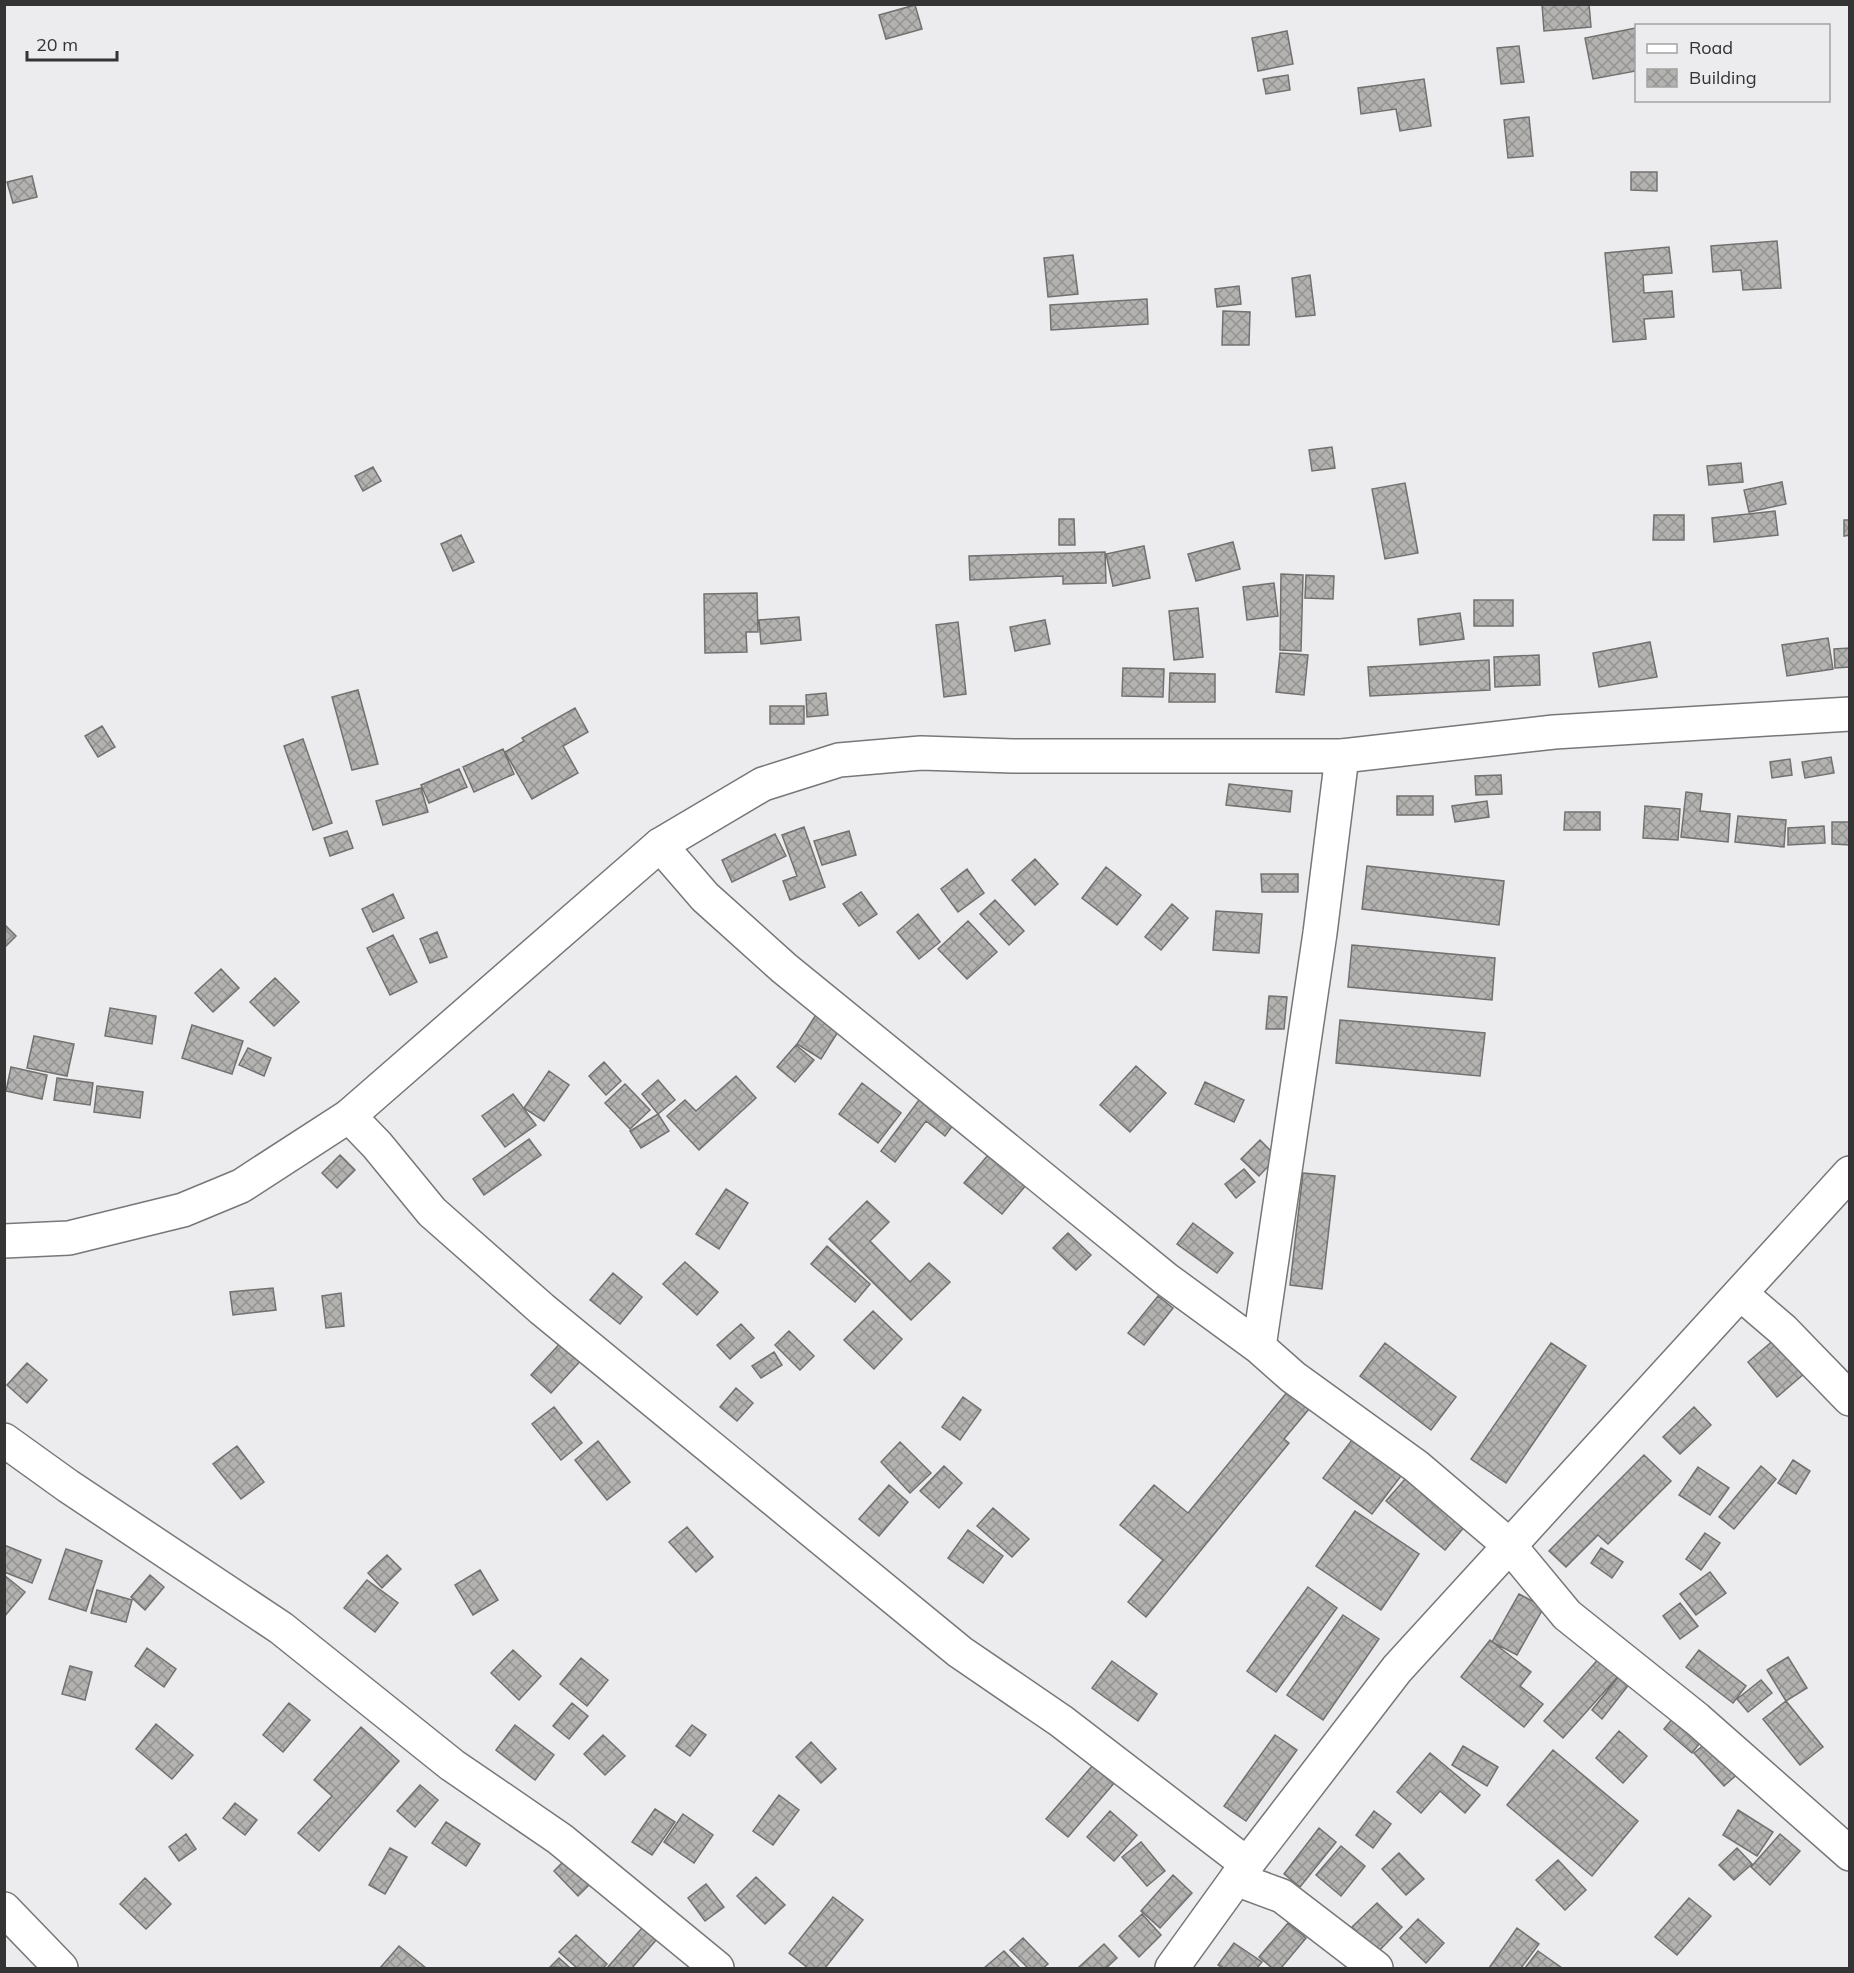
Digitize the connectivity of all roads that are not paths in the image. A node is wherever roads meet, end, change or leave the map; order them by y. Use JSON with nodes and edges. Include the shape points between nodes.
{"nodes":[{"id":1,"x":1850,"y":714,"type":"edge"},
{"id":2,"x":1342,"y":756,"type":"junction"},
{"id":3,"x":660,"y":845,"type":"junction"},
{"id":4,"x":349,"y":1116,"type":"junction"},
{"id":5,"x":1850,"y":1173,"type":"edge"},
{"id":6,"x":4,"y":1241,"type":"edge"},
{"id":7,"x":1741,"y":1294,"type":"junction"},
{"id":8,"x":1259,"y":1347,"type":"junction"},
{"id":9,"x":1850,"y":1399,"type":"edge"},
{"id":10,"x":4,"y":1440,"type":"edge"},
{"id":11,"x":1509,"y":1545,"type":"junction"},
{"id":12,"x":1850,"y":1854,"type":"edge"},
{"id":13,"x":1242,"y":1872,"type":"junction"},
{"id":14,"x":4,"y":1909,"type":"edge"},
{"id":15,"x":61,"y":1968,"type":"edge"},
{"id":16,"x":717,"y":1968,"type":"edge"},
{"id":17,"x":1172,"y":1968,"type":"edge"},
{"id":18,"x":1376,"y":1968,"type":"edge"}],
"edges":[{"from":1,"to":2,"type":"street","via":[[1554,732]]},
{"from":2,"to":3,"type":"street","via":[[921,753],[839,759],[763,784]]},
{"from":2,"to":8,"type":"street"},
{"from":3,"to":4,"type":"street"},
{"from":3,"to":8,"type":"street","via":[[705,897],[784,968],[1166,1279]]},
{"from":4,"to":6,"type":"street","via":[[241,1186],[183,1210],[69,1238]]},
{"from":4,"to":13,"type":"street","via":[[432,1212],[542,1309],[960,1652],[1061,1721]]},
{"from":5,"to":7,"type":"street"},
{"from":7,"to":9,"type":"street","via":[[1783,1330]]},
{"from":7,"to":11,"type":"street"},
{"from":8,"to":11,"type":"street","via":[[1293,1377],[1416,1466]]},
{"from":10,"to":16,"type":"street","via":[[281,1628],[453,1765],[560,1839]]},
{"from":11,"to":12,"type":"street","via":[[1567,1615],[1697,1719]]},
{"from":11,"to":13,"type":"street","via":[[1397,1669]]},
{"from":13,"to":17,"type":"street"},
{"from":13,"to":18,"type":"street","via":[[1282,1896]]},
{"from":14,"to":15,"type":"street"}]}
